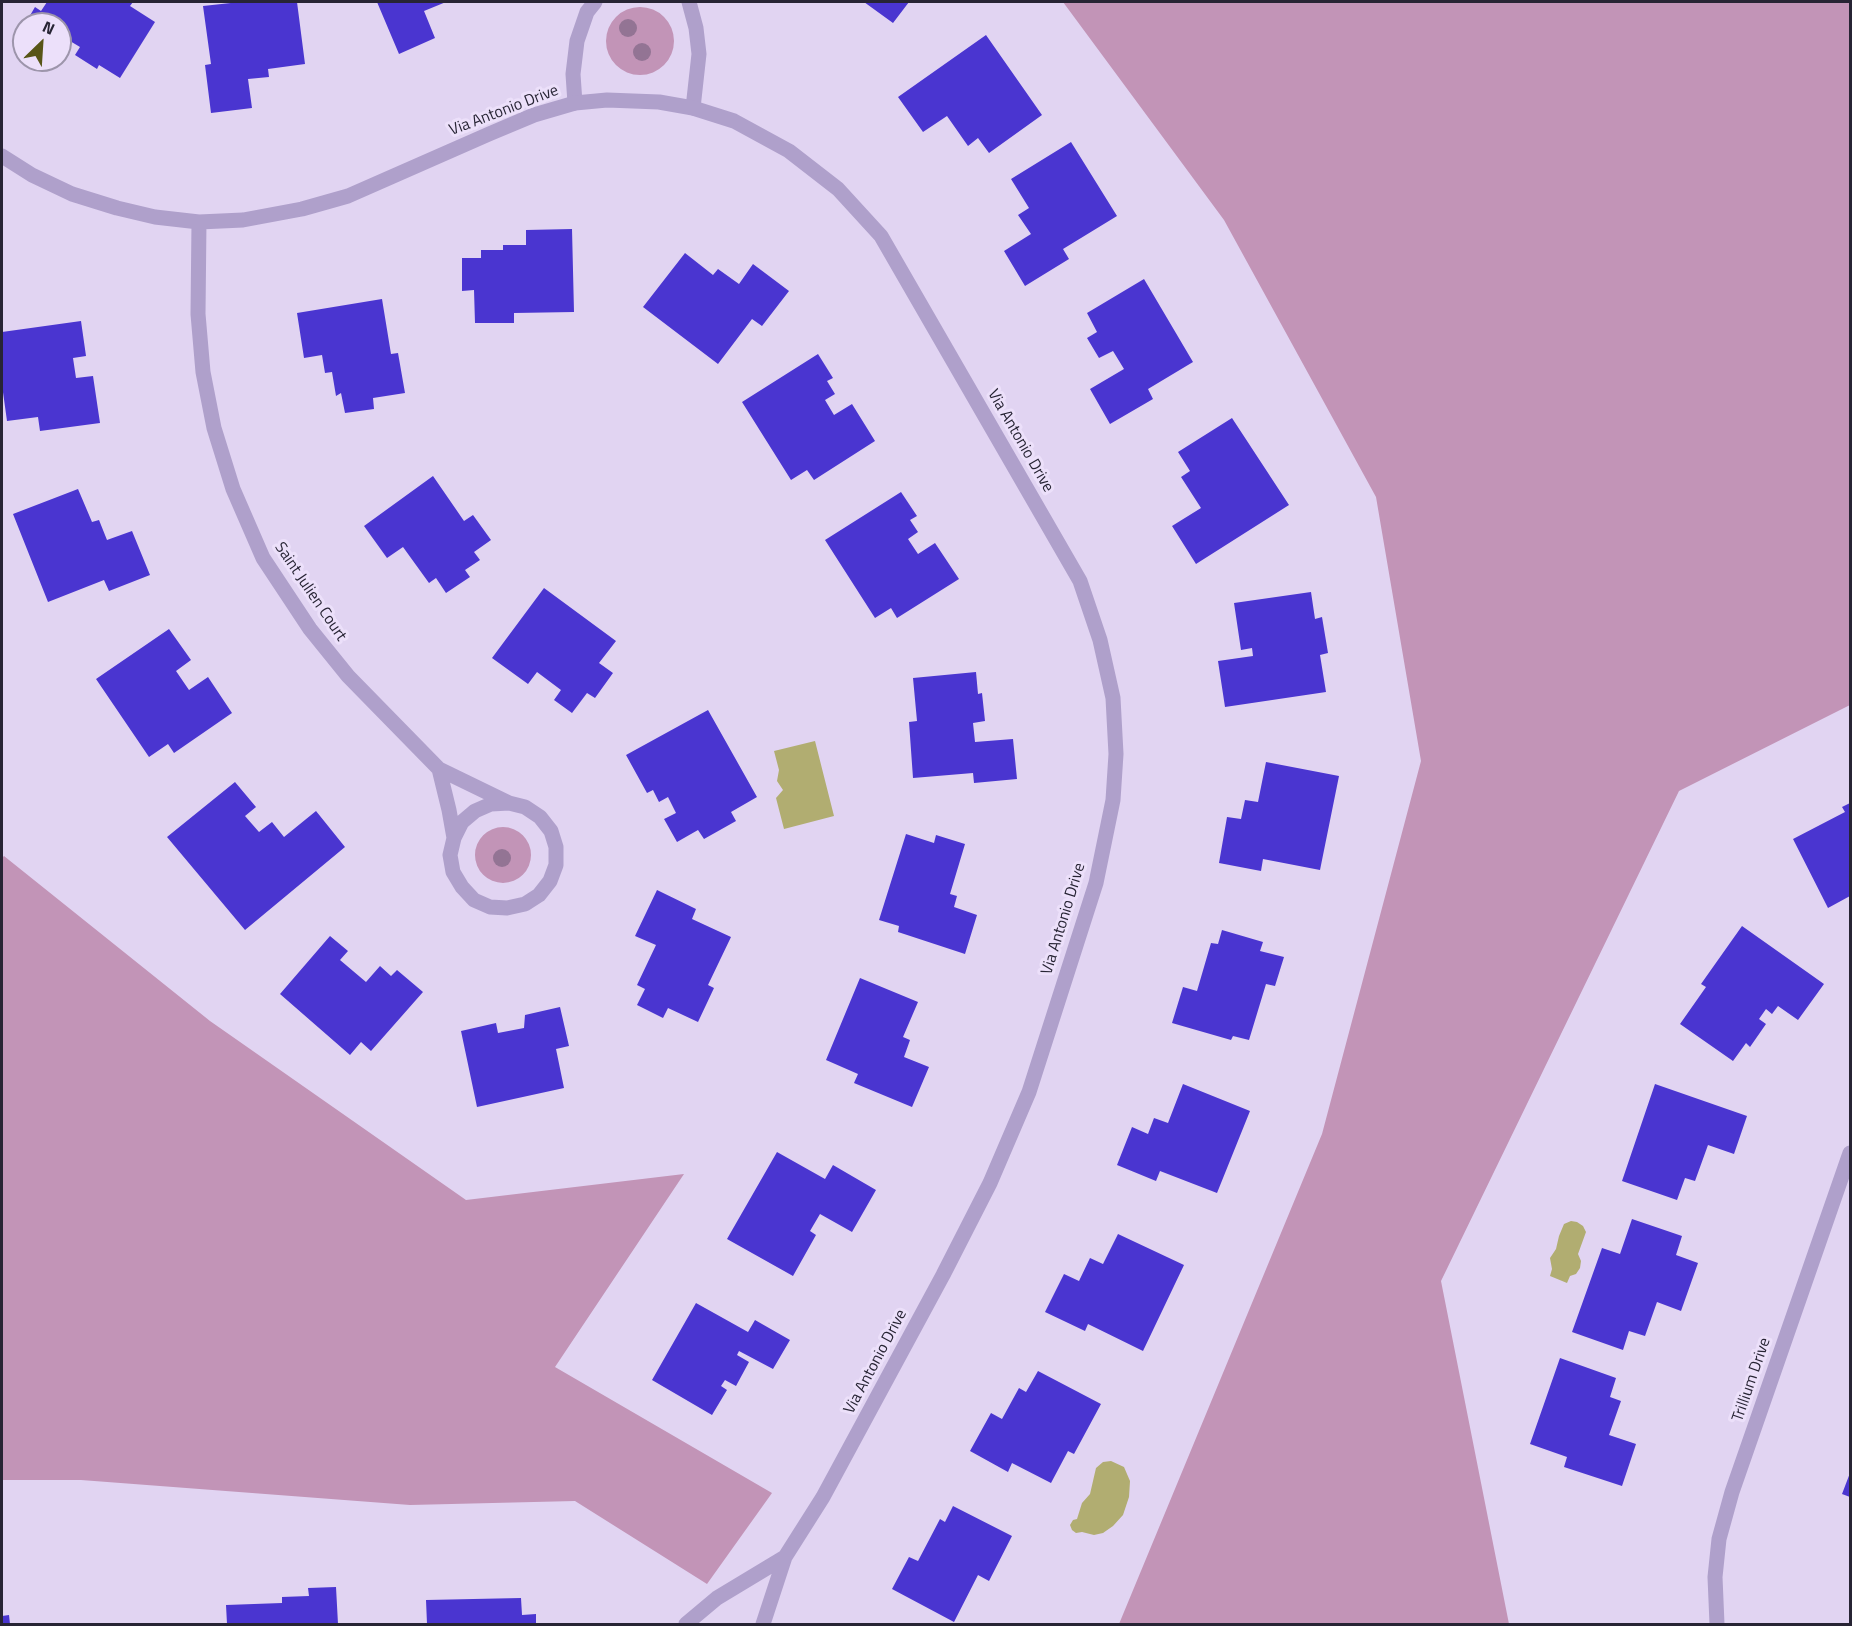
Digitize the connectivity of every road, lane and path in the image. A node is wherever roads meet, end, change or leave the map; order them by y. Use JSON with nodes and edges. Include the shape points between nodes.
{"nodes":[{"id":1,"x":595,"y":2,"type":"edge"},
{"id":2,"x":688,"y":2,"type":"edge"},
{"id":3,"x":575,"y":103,"type":"junction"},
{"id":4,"x":693,"y":108,"type":"junction"},
{"id":5,"x":2,"y":156,"type":"edge"},
{"id":6,"x":199,"y":222,"type":"junction"},
{"id":7,"x":439,"y":769,"type":"junction"},
{"id":8,"x":509,"y":802,"type":"junction"},
{"id":9,"x":454,"y":838,"type":"junction"},
{"id":10,"x":1851,"y":1153,"type":"edge"},
{"id":11,"x":785,"y":1557,"type":"junction"},
{"id":12,"x":686,"y":1624,"type":"edge"},
{"id":13,"x":763,"y":1624,"type":"edge"},
{"id":14,"x":1717,"y":1624,"type":"edge"}],
"edges":[{"from":1,"to":3,"type":"street","via":[[587,12],[578,41],[573,74]]},
{"from":2,"to":4,"type":"street","via":[[699,54]]},
{"from":3,"to":4,"type":"street","name":"Via Antonio Drive","via":[[638,101]]},
{"from":3,"to":6,"type":"street","name":"Via Antonio Drive","via":[[489,134],[348,196],[243,220]]},
{"from":4,"to":11,"type":"street","name":"Via Antonio Drive","via":[[734,121],[789,151],[838,189],[880,236],[1080,581],[1100,640],[1113,698],[1113,800],[1096,883],[1029,1092],[990,1183],[948,1265],[823,1497]]},
{"from":5,"to":6,"type":"street","name":"Via Antonio Drive","via":[[72,194],[155,217]]},
{"from":6,"to":7,"type":"street","name":"Saint Julien Court","via":[[202,372],[232,489],[263,558],[310,629],[348,676]]},
{"from":7,"to":8,"type":"street","name":"Saint Julien Court"},
{"from":7,"to":9,"type":"street","name":"Saint Julien Court"},
{"from":8,"to":9,"type":"street","via":[[475,811],[462,822]]},
{"from":8,"to":9,"type":"street","name":"Saint Julien Court","via":[[540,817],[551,831],[556,865],[539,895],[525,904],[507,908],[490,907],[474,900],[453,872],[450,855]]},
{"from":10,"to":14,"type":"street","name":"Trillium Drive","via":[[1721,1530],[1715,1576]]},
{"from":11,"to":12,"type":"street","name":"Via Antonio Drive","via":[[717,1598]]},
{"from":11,"to":13,"type":"street","name":"Via Antonio Drive"}]}
